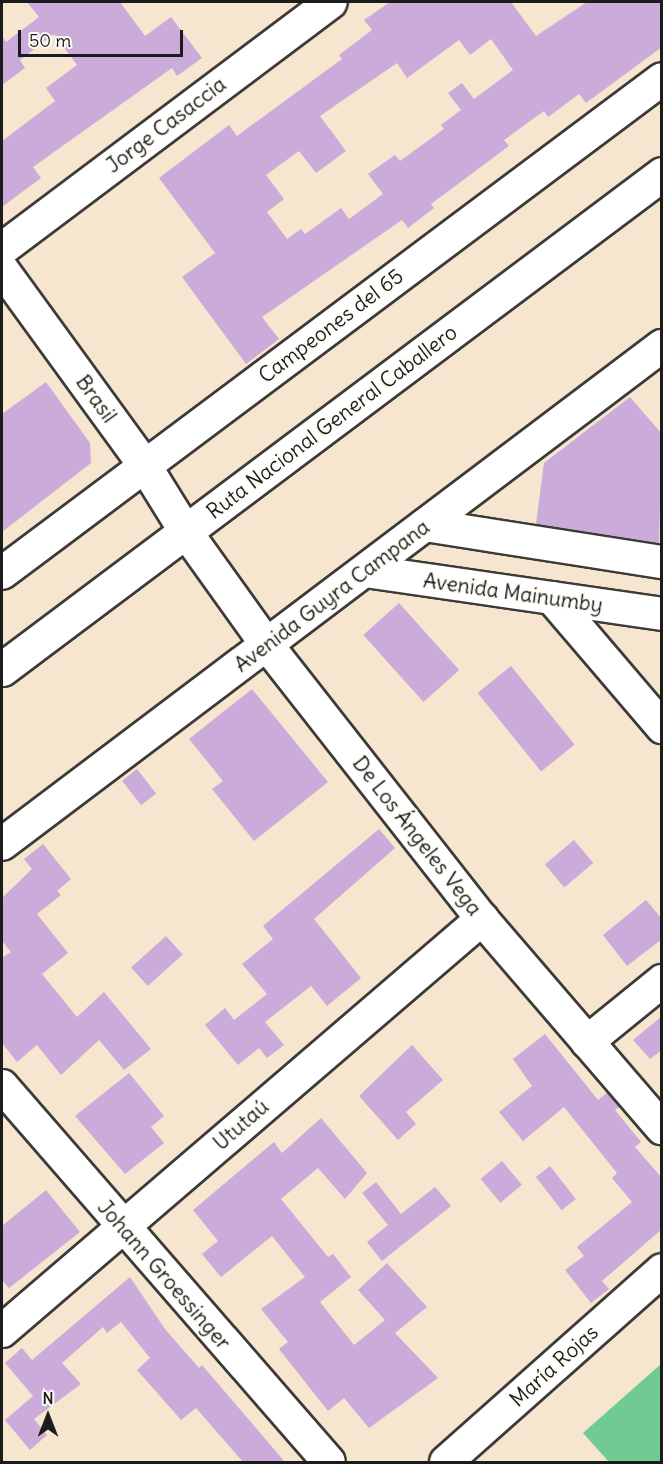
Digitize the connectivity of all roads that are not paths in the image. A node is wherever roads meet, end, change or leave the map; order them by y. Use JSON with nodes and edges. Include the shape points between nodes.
{"nodes":[{"id":1,"x":331,"y":2,"type":"edge"},
{"id":2,"x":662,"y":79,"type":"edge"},
{"id":3,"x":662,"y":174,"type":"edge"},
{"id":4,"x":2,"y":249,"type":"edge"},
{"id":5,"x":2,"y":269,"type":"edge"},
{"id":6,"x":662,"y":346,"type":"edge"},
{"id":7,"x":145,"y":466,"type":"junction"},
{"id":8,"x":425,"y":525,"type":"junction"},
{"id":9,"x":186,"y":532,"type":"junction"},
{"id":10,"x":662,"y":562,"type":"edge"},
{"id":11,"x":365,"y":571,"type":"junction"},
{"id":12,"x":2,"y":573,"type":"edge"},
{"id":13,"x":552,"y":598,"type":"junction"},
{"id":14,"x":662,"y":614,"type":"edge"},
{"id":15,"x":267,"y":645,"type":"junction"},
{"id":16,"x":2,"y":669,"type":"edge"},
{"id":17,"x":662,"y":727,"type":"edge"},
{"id":18,"x":2,"y":844,"type":"edge"},
{"id":19,"x":482,"y":919,"type":"junction"},
{"id":20,"x":662,"y":981,"type":"edge"},
{"id":21,"x":587,"y":1042,"type":"junction"},
{"id":22,"x":2,"y":1086,"type":"edge"},
{"id":23,"x":662,"y":1128,"type":"edge"},
{"id":24,"x":121,"y":1228,"type":"junction"},
{"id":25,"x":662,"y":1270,"type":"edge"},
{"id":26,"x":2,"y":1331,"type":"edge"},
{"id":27,"x":329,"y":1462,"type":"edge"},
{"id":28,"x":446,"y":1462,"type":"edge"}],
"edges":[{"from":1,"to":4,"type":"street","name":"Jorge Casaccia"},
{"from":2,"to":7,"type":"street","name":"Campeones del 65"},
{"from":3,"to":9,"type":"highway","name":"Ruta Nacional General Caballero"},
{"from":5,"to":7,"type":"street","name":"Brasil"},
{"from":6,"to":8,"type":"street","name":"Avenida Guyra Campana"},
{"from":7,"to":9,"type":"street","name":"Brasil"},
{"from":7,"to":12,"type":"street","name":"Campeones del 65"},
{"from":8,"to":10,"type":"street"},
{"from":8,"to":11,"type":"street","name":"Avenida Guyra Campana"},
{"from":9,"to":15,"type":"street","name":"De Los Ángeles Vega"},
{"from":9,"to":16,"type":"highway","name":"Ruta Nacional General Caballero"},
{"from":11,"to":13,"type":"street","name":"Avenida Mainumby"},
{"from":11,"to":15,"type":"street","name":"Avenida Guyra Campana"},
{"from":13,"to":14,"type":"street","name":"Avenida Mainumby"},
{"from":13,"to":17,"type":"street"},
{"from":15,"to":18,"type":"street","name":"Avenida Guyra Campana"},
{"from":15,"to":19,"type":"street","name":"De Los Ángeles Vega"},
{"from":19,"to":21,"type":"street","name":"De Los Ángeles Vega"},
{"from":19,"to":24,"type":"street","name":"Ututaú"},
{"from":20,"to":21,"type":"street"},
{"from":21,"to":23,"type":"street","name":"De Los Ángeles Vega"},
{"from":22,"to":24,"type":"street","name":"Johann Groessinger"},
{"from":24,"to":26,"type":"street","name":"Ututaú"},
{"from":24,"to":27,"type":"street","name":"Johann Groessinger"},
{"from":25,"to":28,"type":"street","name":"María Rojas"}]}
